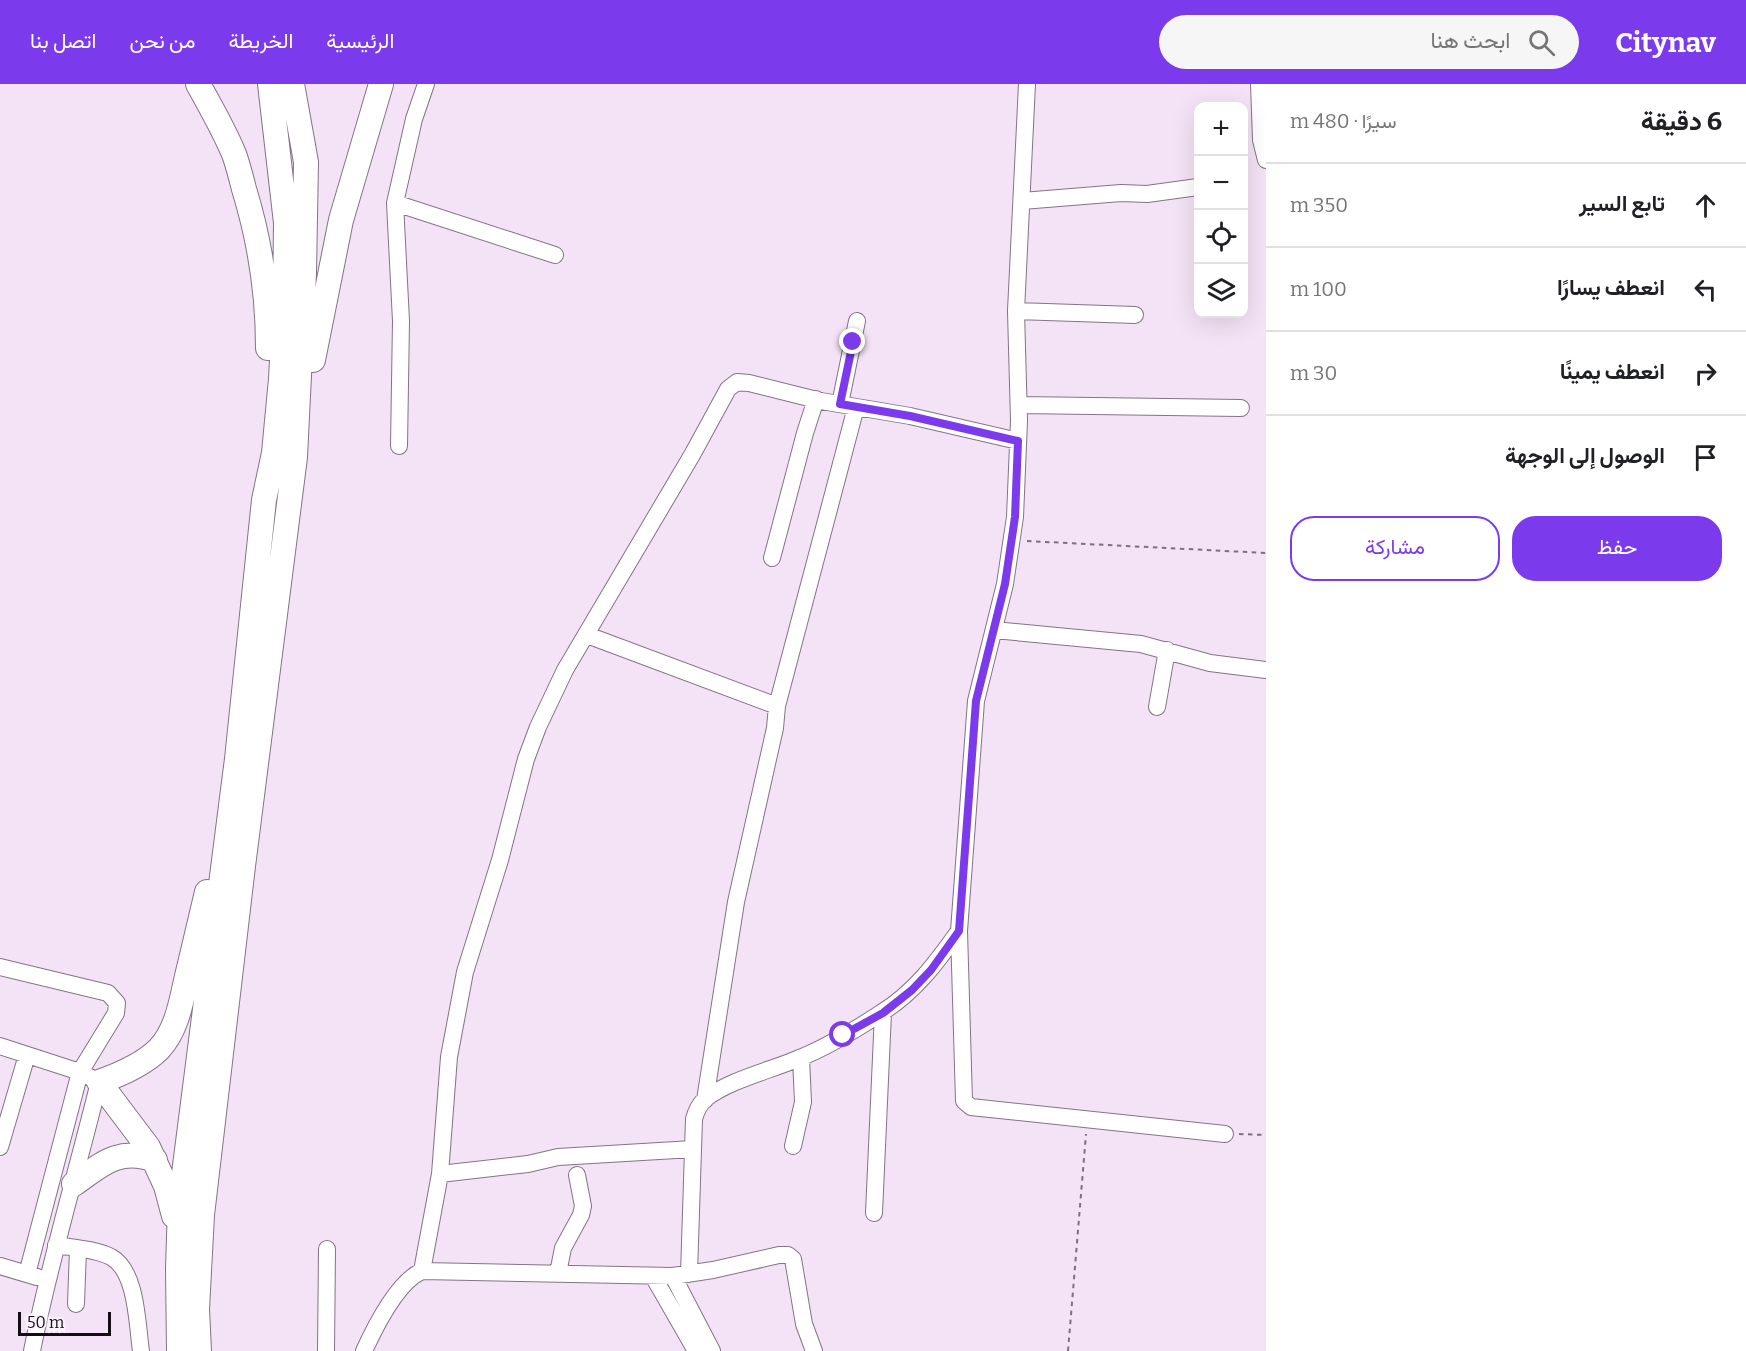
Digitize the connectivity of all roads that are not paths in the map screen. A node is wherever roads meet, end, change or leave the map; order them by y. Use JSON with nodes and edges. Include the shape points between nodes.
{"nodes":[{"id":1,"x":198,"y":84,"type":"edge"},
{"id":2,"x":270,"y":84,"type":"edge"},
{"id":3,"x":292,"y":84,"type":"edge"},
{"id":4,"x":381,"y":84,"type":"edge"},
{"id":5,"x":426,"y":84,"type":"edge"},
{"id":6,"x":1027,"y":84,"type":"edge"},
{"id":7,"x":1259,"y":84,"type":"edge"},
{"id":8,"x":1266,"y":160,"type":"edge"},
{"id":9,"x":1194,"y":188,"type":"edge"},
{"id":10,"x":1022,"y":201,"type":"junction"},
{"id":11,"x":395,"y":202,"type":"junction"},
{"id":12,"x":555,"y":255,"type":"dead end"},
{"id":13,"x":1016,"y":311,"type":"junction"},
{"id":14,"x":1135,"y":315,"type":"dead end"},
{"id":15,"x":857,"y":321,"type":"dead end"},
{"id":16,"x":816,"y":399,"type":"junction"},
{"id":17,"x":848,"y":405,"type":"junction"},
{"id":18,"x":1019,"y":405,"type":"junction"},
{"id":19,"x":1241,"y":408,"type":"dead end"},
{"id":20,"x":1018,"y":441,"type":"junction"},
{"id":21,"x":399,"y":446,"type":"dead end"},
{"id":22,"x":295,"y":457,"type":"junction"},
{"id":23,"x":264,"y":500,"type":"junction"},
{"id":24,"x":772,"y":558,"type":"dead end"},
{"id":25,"x":994,"y":630,"type":"junction"},
{"id":26,"x":587,"y":635,"type":"junction"},
{"id":27,"x":1167,"y":650,"type":"junction"},
{"id":28,"x":1266,"y":670,"type":"edge"},
{"id":29,"x":777,"y":706,"type":"junction"},
{"id":30,"x":1157,"y":707,"type":"dead end"},
{"id":31,"x":231,"y":809,"type":"junction"},
{"id":32,"x":959,"y":931,"type":"junction"},
{"id":33,"x":0,"y":967,"type":"edge"},
{"id":34,"x":883,"y":1013,"type":"junction"},
{"id":35,"x":0,"y":1046,"type":"edge"},
{"id":36,"x":27,"y":1055,"type":"junction"},
{"id":37,"x":801,"y":1058,"type":"junction"},
{"id":38,"x":89,"y":1077,"type":"junction"},
{"id":39,"x":705,"y":1100,"type":"junction"},
{"id":40,"x":1225,"y":1134,"type":"road end"},
{"id":41,"x":793,"y":1146,"type":"dead end"},
{"id":42,"x":0,"y":1147,"type":"edge"},
{"id":43,"x":693,"y":1149,"type":"junction"},
{"id":44,"x":155,"y":1160,"type":"junction"},
{"id":45,"x":440,"y":1174,"type":"junction"},
{"id":46,"x":577,"y":1175,"type":"dead end"},
{"id":47,"x":74,"y":1184,"type":"junction"},
{"id":48,"x":874,"y":1213,"type":"dead end"},
{"id":49,"x":179,"y":1237,"type":"junction"},
{"id":50,"x":56,"y":1245,"type":"junction"},
{"id":51,"x":78,"y":1249,"type":"junction"},
{"id":52,"x":327,"y":1249,"type":"dead end"},
{"id":53,"x":0,"y":1266,"type":"edge"},
{"id":54,"x":422,"y":1271,"type":"junction"},
{"id":55,"x":558,"y":1273,"type":"junction"},
{"id":56,"x":27,"y":1274,"type":"junction"},
{"id":57,"x":681,"y":1275,"type":"junction"},
{"id":58,"x":653,"y":1276,"type":"junction"},
{"id":59,"x":46,"y":1280,"type":"junction"},
{"id":60,"x":76,"y":1304,"type":"dead end"},
{"id":61,"x":696,"y":1347,"type":"edge"},
{"id":62,"x":32,"y":1351,"type":"edge"},
{"id":63,"x":141,"y":1351,"type":"edge"},
{"id":64,"x":179,"y":1351,"type":"edge"},
{"id":65,"x":199,"y":1351,"type":"edge"},
{"id":66,"x":326,"y":1351,"type":"edge"},
{"id":67,"x":364,"y":1351,"type":"edge"},
{"id":68,"x":814,"y":1351,"type":"edge"}],
"edges":[{"from":1,"to":23,"type":"highway","via":[[235,156],[262,262],[268,319]]},
{"from":2,"to":23,"type":"highway","via":[[286,223],[285,305],[274,453]]},
{"from":3,"to":22,"type":"highway","via":[[306,162]]},
{"from":4,"to":22,"type":"highway","via":[[341,220]]},
{"from":5,"to":11,"type":"street"},
{"from":6,"to":10,"type":"street"},
{"from":7,"to":8,"type":"street","via":[[1261,140]]},
{"from":9,"to":10,"type":"street"},
{"from":10,"to":13,"type":"street"},
{"from":11,"to":12,"type":"street"},
{"from":11,"to":21,"type":"street","via":[[401,321]]},
{"from":13,"to":14,"type":"street"},
{"from":13,"to":18,"type":"street"},
{"from":15,"to":17,"type":"street"},
{"from":16,"to":17,"type":"street"},
{"from":16,"to":24,"type":"street"},
{"from":16,"to":26,"type":"street","via":[[749,382],[737,382],[728,390]]},
{"from":17,"to":20,"type":"street"},
{"from":17,"to":29,"type":"street"},
{"from":18,"to":19,"type":"street"},
{"from":18,"to":20,"type":"street"},
{"from":20,"to":25,"type":"street","via":[[1015,517]]},
{"from":22,"to":65,"type":"highway","via":[[203,1204],[197,1309]]},
{"from":23,"to":31,"type":"highway"},
{"from":25,"to":27,"type":"street"},
{"from":25,"to":32,"type":"street","via":[[976,701]]},
{"from":26,"to":29,"type":"street"},
{"from":26,"to":45,"type":"street","via":[[565,670],[526,759],[465,972],[448,1057]]},
{"from":27,"to":28,"type":"street","via":[[1210,663]]},
{"from":27,"to":30,"type":"street"},
{"from":29,"to":39,"type":"street","via":[[736,902]]},
{"from":31,"to":38,"type":"highway","via":[[174,1024],[159,1050],[147,1058],[123,1072]]},
{"from":31,"to":49,"type":"highway"},
{"from":32,"to":34,"type":"street","via":[[931,970]]},
{"from":32,"to":40,"type":"street","via":[[966,1104]]},
{"from":33,"to":38,"type":"street","via":[[108,993],[115,999],[116,1013]]},
{"from":34,"to":37,"type":"street"},
{"from":34,"to":48,"type":"street"},
{"from":35,"to":36,"type":"street"},
{"from":36,"to":38,"type":"street"},
{"from":36,"to":42,"type":"street"},
{"from":37,"to":39,"type":"street","via":[[723,1088]]},
{"from":37,"to":41,"type":"street","via":[[802,1102]]},
{"from":38,"to":44,"type":"highway","via":[[138,1131]]},
{"from":38,"to":47,"type":"street"},
{"from":38,"to":56,"type":"street"},
{"from":39,"to":43,"type":"street","via":[[694,1119]]},
{"from":43,"to":45,"type":"street","via":[[558,1157]]},
{"from":43,"to":57,"type":"street"},
{"from":44,"to":47,"type":"highway","via":[[141,1155],[117,1156]]},
{"from":44,"to":49,"type":"highway"},
{"from":45,"to":54,"type":"street"},
{"from":46,"to":55,"type":"street","via":[[583,1206],[563,1248]]},
{"from":47,"to":50,"type":"street"},
{"from":49,"to":64,"type":"highway"},
{"from":50,"to":51,"type":"street"},
{"from":50,"to":59,"type":"street"},
{"from":51,"to":60,"type":"street"},
{"from":51,"to":63,"type":"street","via":[[110,1257],[127,1273]]},
{"from":52,"to":66,"type":"street"},
{"from":53,"to":56,"type":"street"},
{"from":54,"to":55,"type":"street"},
{"from":54,"to":67,"type":"street","via":[[411,1277],[394,1298]]},
{"from":55,"to":58,"type":"street"},
{"from":56,"to":59,"type":"street"},
{"from":57,"to":58,"type":"street"},
{"from":57,"to":61,"type":"street"},
{"from":57,"to":68,"type":"street","via":[[788,1255],[793,1259],[804,1324]]},
{"from":58,"to":61,"type":"street"},
{"from":59,"to":62,"type":"street"}]}
